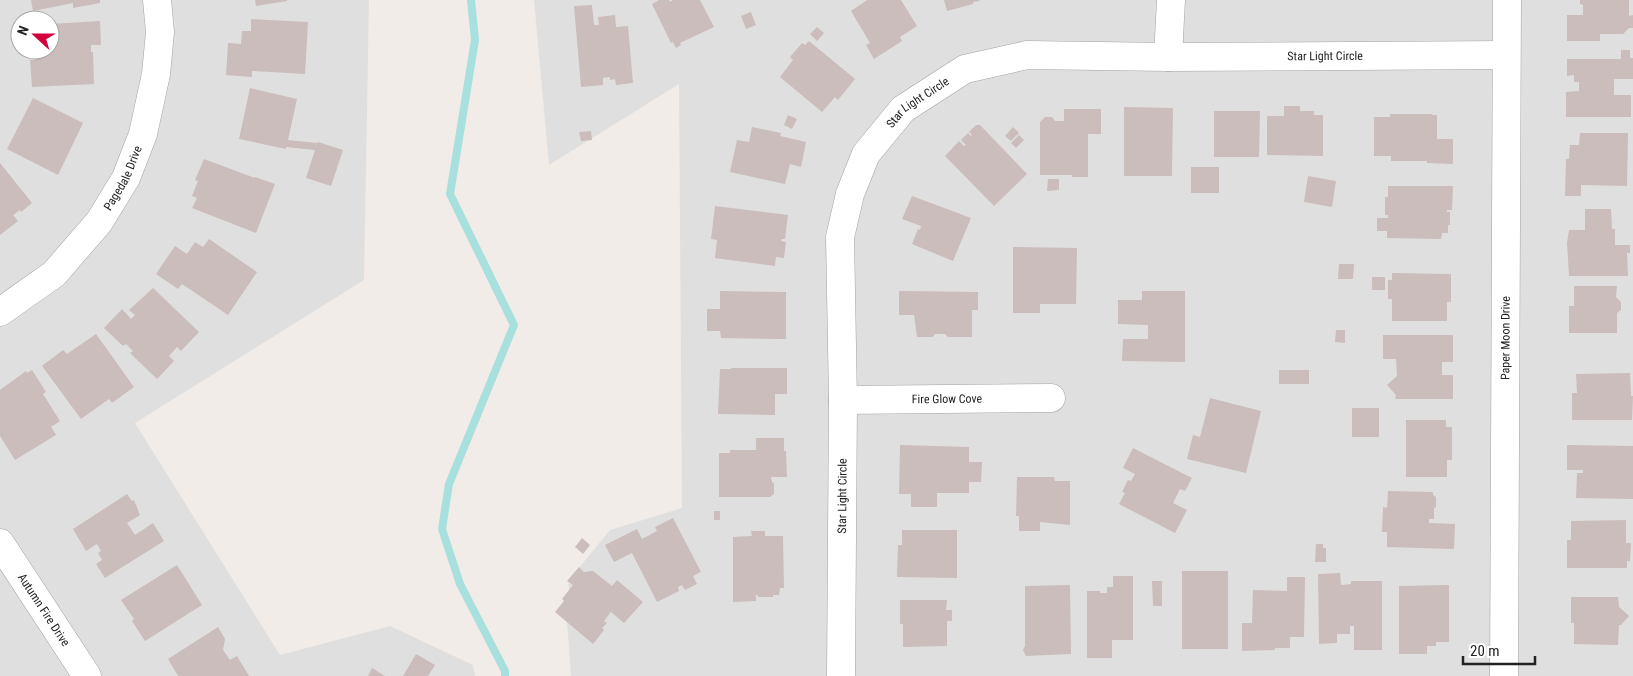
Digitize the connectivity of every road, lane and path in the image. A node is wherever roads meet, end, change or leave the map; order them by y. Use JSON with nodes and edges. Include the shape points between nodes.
{"nodes":[{"id":1,"x":157,"y":0,"type":"edge"},
{"id":2,"x":1171,"y":0,"type":"edge"},
{"id":3,"x":1507,"y":0,"type":"edge"},
{"id":4,"x":1506,"y":55,"type":"junction"},
{"id":5,"x":1168,"y":57,"type":"junction"},
{"id":6,"x":0,"y":312,"type":"edge"},
{"id":7,"x":1051,"y":398,"type":"dead end"},
{"id":8,"x":843,"y":400,"type":"junction"},
{"id":9,"x":0,"y":543,"type":"edge"},
{"id":10,"x":87,"y":676,"type":"edge"},
{"id":11,"x":841,"y":676,"type":"edge"},
{"id":12,"x":1504,"y":676,"type":"edge"}],
"edges":[{"from":1,"to":6,"type":"street","name":"Pagedale Drive","via":[[160,32],[156,74],[143,134],[126,178],[99,222],[54,274]]},
{"from":2,"to":5,"type":"street"},
{"from":3,"to":4,"type":"street","name":"Paper Moon Drive"},
{"from":4,"to":5,"type":"street","name":"Star Light Circle"},
{"from":4,"to":12,"type":"street","name":"Paper Moon Drive"},
{"from":5,"to":8,"type":"street","name":"Star Light Circle","via":[[1027,55],[965,69],[903,109],[866,154],[850,194],[840,237]]},
{"from":7,"to":8,"type":"street","name":"Fire Glow Cove"},
{"from":8,"to":11,"type":"street","name":"Star Light Circle"},
{"from":9,"to":10,"type":"street","name":"Autumn Fire Drive"}]}
